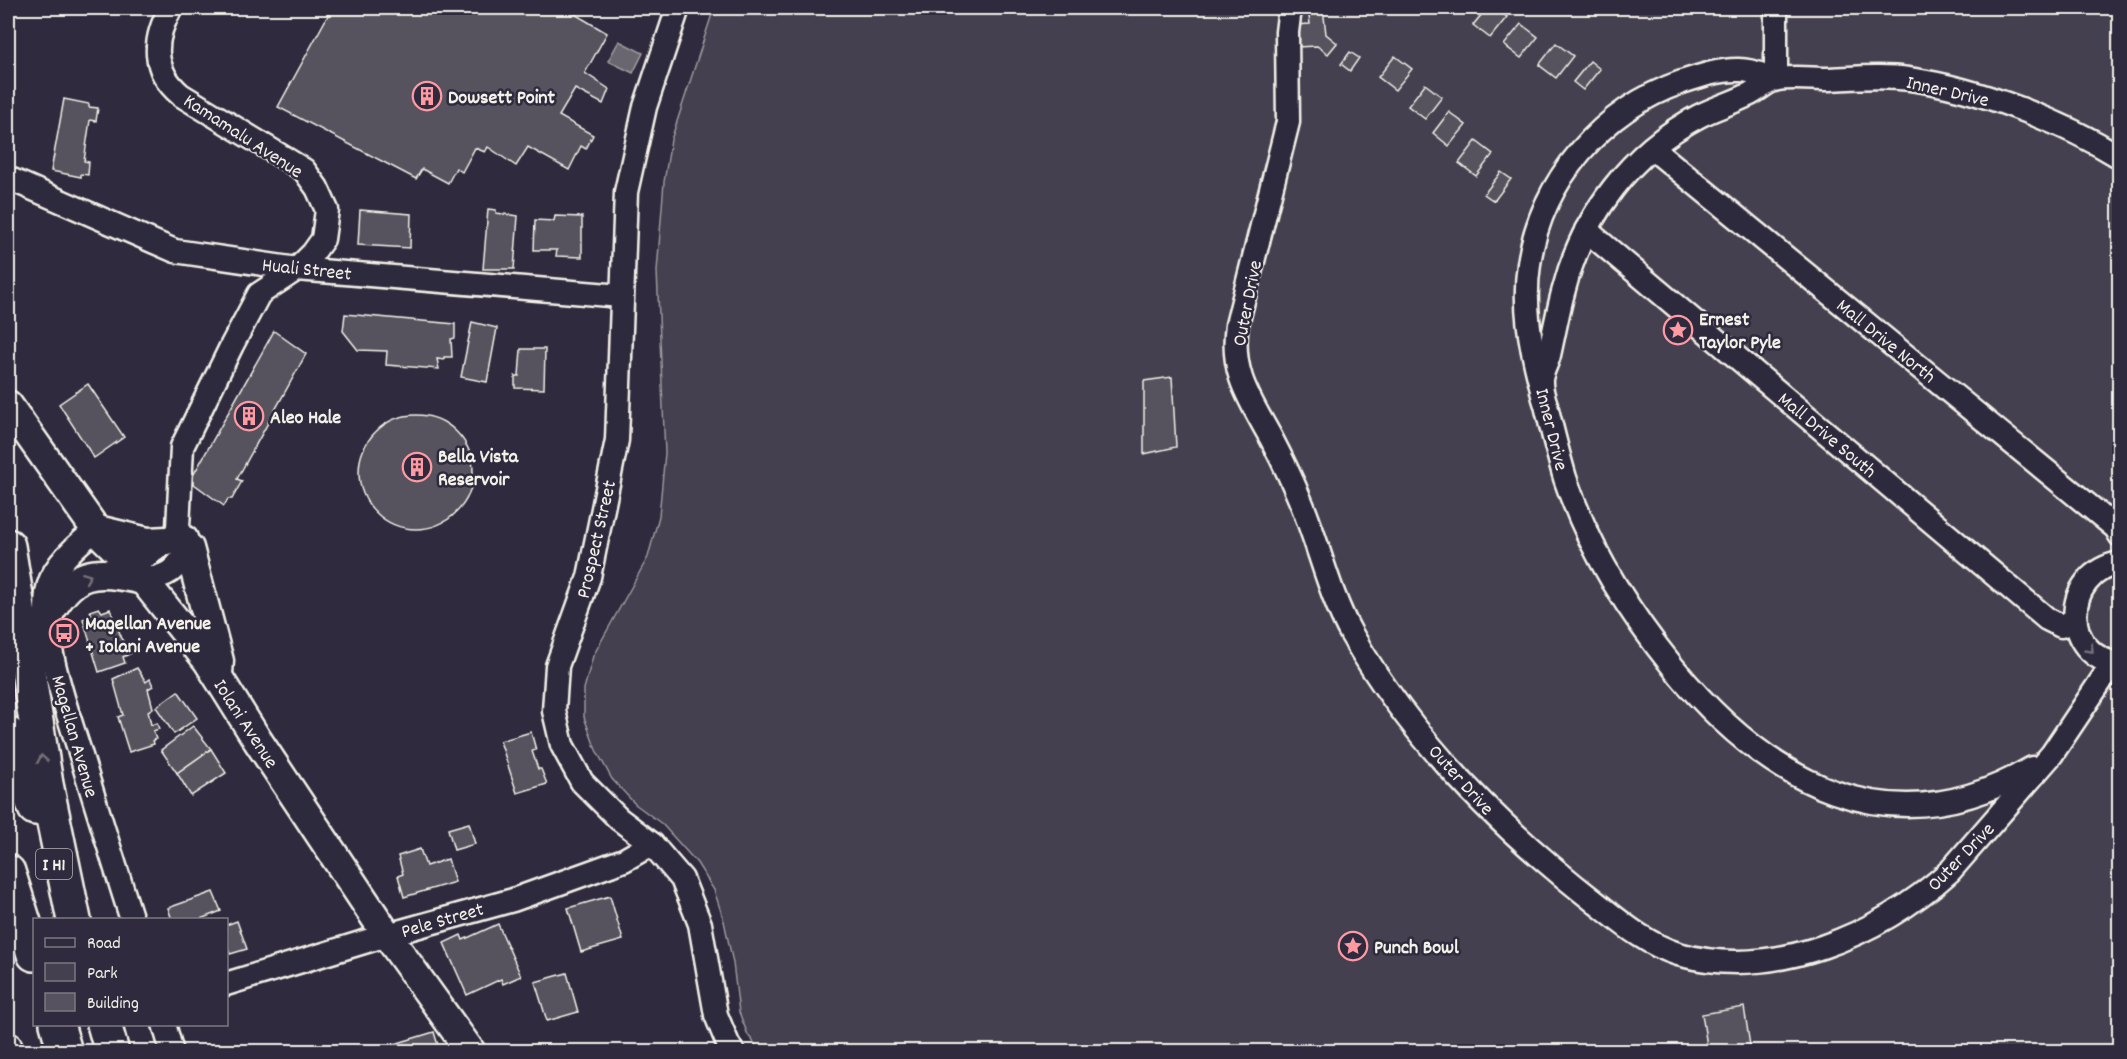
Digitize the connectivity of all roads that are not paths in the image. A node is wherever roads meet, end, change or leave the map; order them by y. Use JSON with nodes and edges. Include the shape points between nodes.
{"nodes":[{"id":1,"x":171,"y":8,"type":"edge"},
{"id":2,"x":678,"y":8,"type":"edge"},
{"id":3,"x":1290,"y":8,"type":"edge"},
{"id":4,"x":1776,"y":8,"type":"edge"},
{"id":5,"x":1776,"y":79,"type":"junction"},
{"id":6,"x":1652,"y":148,"type":"junction"},
{"id":7,"x":2120,"y":157,"type":"edge"},
{"id":8,"x":8,"y":178,"type":"edge"},
{"id":9,"x":1586,"y":230,"type":"junction"},
{"id":10,"x":297,"y":269,"type":"junction"},
{"id":11,"x":621,"y":296,"type":"junction"},
{"id":12,"x":1540,"y":382,"type":"junction"},
{"id":13,"x":8,"y":405,"type":"edge"},
{"id":14,"x":96,"y":530,"type":"junction"},
{"id":15,"x":2120,"y":535,"type":"edge"},
{"id":16,"x":178,"y":544,"type":"junction"},
{"id":17,"x":8,"y":546,"type":"edge"},
{"id":18,"x":2117,"y":560,"type":"edge"},
{"id":19,"x":138,"y":574,"type":"junction"},
{"id":20,"x":47,"y":617,"type":"junction"},
{"id":21,"x":2075,"y":620,"type":"junction"},
{"id":22,"x":2116,"y":664,"type":"edge"},
{"id":23,"x":218,"y":678,"type":"junction"},
{"id":24,"x":8,"y":734,"type":"edge"},
{"id":25,"x":2052,"y":754,"type":"junction"},
{"id":26,"x":652,"y":844,"type":"junction"},
{"id":27,"x":8,"y":872,"type":"edge"},
{"id":28,"x":72,"y":918,"type":"edge"},
{"id":29,"x":73,"y":918,"type":"edge"},
{"id":30,"x":131,"y":918,"type":"edge"},
{"id":31,"x":387,"y":935,"type":"junction"},
{"id":32,"x":33,"y":951,"type":"edge"},
{"id":33,"x":228,"y":983,"type":"edge"},
{"id":34,"x":58,"y":1026,"type":"edge"},
{"id":35,"x":105,"y":1026,"type":"edge"},
{"id":36,"x":165,"y":1026,"type":"edge"},
{"id":37,"x":65,"y":1052,"type":"edge"},
{"id":38,"x":112,"y":1052,"type":"edge"},
{"id":39,"x":172,"y":1052,"type":"edge"},
{"id":40,"x":471,"y":1052,"type":"edge"},
{"id":41,"x":733,"y":1052,"type":"edge"}],
"edges":[{"from":1,"to":10,"type":"street","name":"Kamamalu Avenue","via":[[158,37],[160,65],[170,86],[304,170],[317,188],[327,210],[323,239]]},
{"from":2,"to":11,"type":"street","name":"Prospect Street","via":[[645,107],[626,192]]},
{"from":3,"to":25,"type":"street","name":"Outer Drive","via":[[1288,122],[1237,325],[1237,368],[1289,473],[1351,633],[1417,728],[1496,817],[1575,886],[1659,948],[1722,962],[1765,961],[1827,945],[1913,902],[1950,871]]},
{"from":4,"to":5,"type":"street"},
{"from":5,"to":6,"type":"street","name":"Inner Drive","via":[[1697,117]]},
{"from":5,"to":7,"type":"street","name":"Inner Drive","via":[[1906,78],[1936,84],[2042,117]]},
{"from":5,"to":12,"type":"street","via":[[1742,70],[1701,76],[1670,86],[1620,114],[1574,159],[1550,198],[1533,241],[1529,264],[1526,310]]},
{"from":6,"to":9,"type":"street","name":"Inner Drive","via":[[1614,188]]},
{"from":6,"to":15,"type":"street","name":"Mall Drive North"},
{"from":8,"to":10,"type":"street","name":"Huali Street","via":[[175,251]]},
{"from":9,"to":12,"type":"street","name":"Inner Drive","via":[[1567,276]]},
{"from":9,"to":21,"type":"street","name":"Mall Drive South","via":[[2047,620],[2061,626]]},
{"from":10,"to":11,"type":"street","name":"Huali Street"},
{"from":10,"to":16,"type":"street","name":"Kamamalu Avenue","via":[[259,294],[182,447]]},
{"from":11,"to":26,"type":"street","name":"Prospect Street","via":[[614,459],[589,577],[557,666],[554,711],[562,746],[582,782],[619,819]]},
{"from":12,"to":25,"type":"street","name":"Inner Drive","via":[[1571,494],[1608,574],[1688,686],[1723,723],[1761,754],[1797,777],[1834,793],[1900,805],[1947,801],[1992,789]]},
{"from":13,"to":14,"type":"main road","name":"Iolani Avenue"},
{"from":14,"to":16,"type":"main road","via":[[148,542]]},
{"from":14,"to":19,"type":"main road","name":"Iolani Avenue"},
{"from":14,"to":20,"type":"street","name":"Magellan Avenue","via":[[69,552],[51,580]]},
{"from":16,"to":19,"type":"street","via":[[179,565],[162,577]]},
{"from":16,"to":23,"type":"main road","via":[[219,661]]},
{"from":29,"to":17,"type":"highway","one_way":true,"via":[[46,784]]},
{"from":18,"to":21,"type":"street","via":[[2083,586],[2075,606]]},
{"from":20,"to":19,"type":"main road","one_way":true,"via":[[67,588],[84,576]]},
{"from":19,"to":23,"type":"main road","name":"Iolani Avenue"},
{"from":20,"to":30,"type":"street","name":"Magellan Avenue","via":[[66,708]]},
{"from":21,"to":22,"type":"street","one_way":true,"via":[[2087,647],[2098,657]]},
{"from":22,"to":25,"type":"street","name":"Outer Drive"},
{"from":23,"to":31,"type":"main road","name":"Iolani Avenue"},
{"from":24,"to":28,"type":"highway","number":"I H1"},
{"from":26,"to":31,"type":"street","name":"Pele Street","via":[[624,860],[513,900]]},
{"from":26,"to":41,"type":"street","name":"Prospect Street","via":[[682,879],[700,924],[716,1015]]},
{"from":27,"to":32,"type":"highway","number":"I H1"},
{"from":31,"to":33,"type":"street","name":"Pele Street"},
{"from":31,"to":40,"type":"main road","name":"Iolani Avenue"},
{"from":34,"to":37,"type":"highway"},
{"from":35,"to":38,"type":"highway"},
{"from":36,"to":39,"type":"street"}]}
